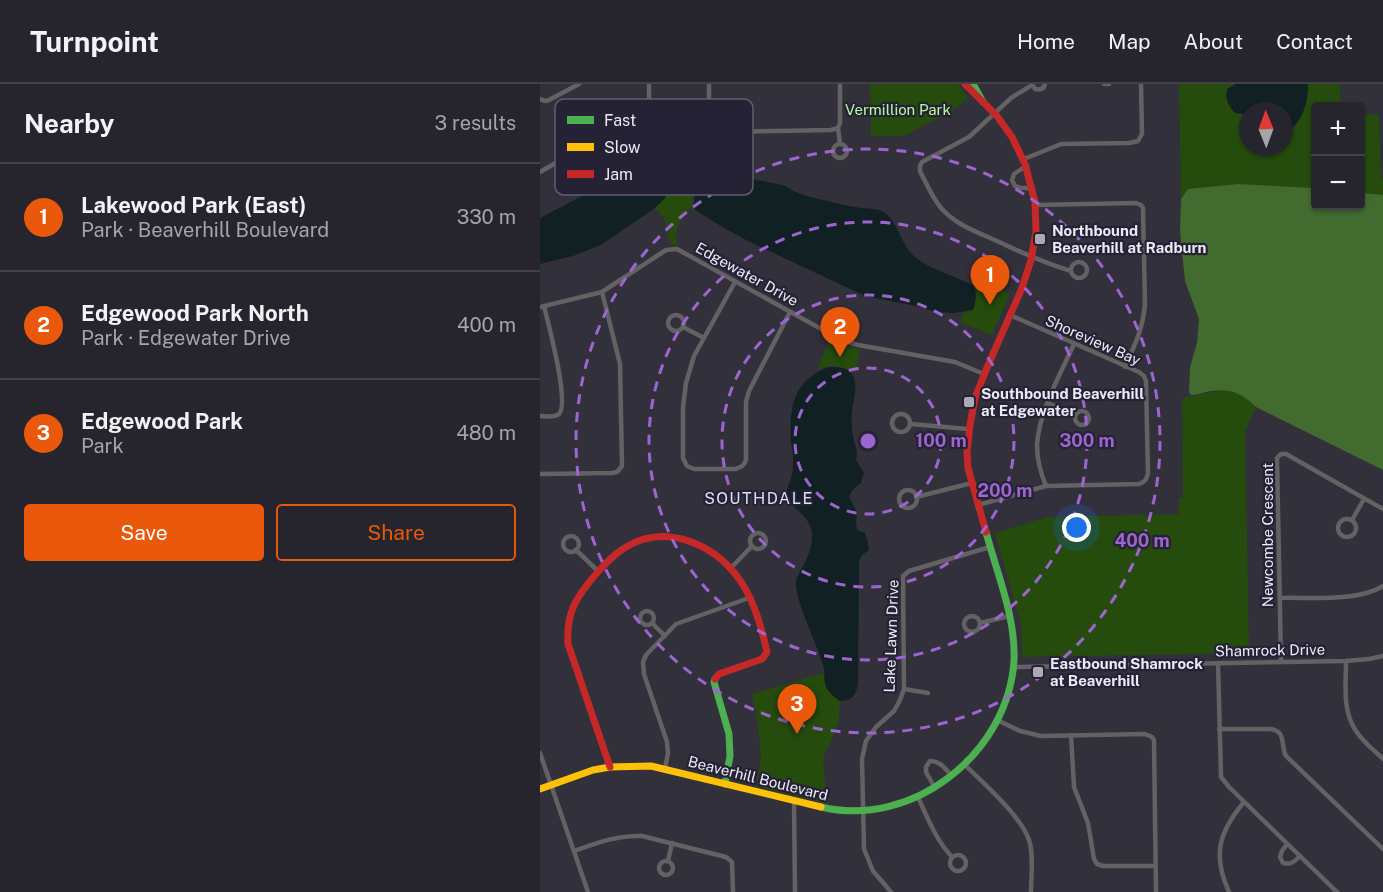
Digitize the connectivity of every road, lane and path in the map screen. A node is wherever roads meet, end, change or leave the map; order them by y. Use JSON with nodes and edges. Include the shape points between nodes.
{"nodes":[{"id":1,"x":579,"y":84,"type":"edge"},
{"id":2,"x":649,"y":84,"type":"edge"},
{"id":3,"x":840,"y":84,"type":"edge"},
{"id":4,"x":964,"y":84,"type":"edge"},
{"id":5,"x":973,"y":84,"type":"edge"},
{"id":6,"x":1046,"y":84,"type":"edge"},
{"id":7,"x":1104,"y":84,"type":"edge"},
{"id":8,"x":1109,"y":84,"type":"edge"},
{"id":9,"x":1141,"y":84,"type":"edge"},
{"id":10,"x":1032,"y":85,"type":"edge"},
{"id":11,"x":540,"y":99,"type":"edge"},
{"id":12,"x":649,"y":99,"type":"edge"},
{"id":13,"x":983,"y":102,"type":"junction"},
{"id":14,"x":995,"y":114,"type":"junction"},
{"id":15,"x":838,"y":128,"type":"junction"},
{"id":16,"x":753,"y":131,"type":"edge"},
{"id":17,"x":840,"y":144,"type":"dead end"},
{"id":18,"x":1025,"y":163,"type":"junction"},
{"id":19,"x":555,"y":164,"type":"edge"},
{"id":20,"x":540,"y":172,"type":"edge"},
{"id":21,"x":1033,"y":188,"type":"junction"},
{"id":22,"x":1036,"y":205,"type":"junction"},
{"id":23,"x":1032,"y":258,"type":"junction"},
{"id":24,"x":1071,"y":271,"type":"dead end"},
{"id":25,"x":735,"y":282,"type":"junction"},
{"id":26,"x":602,"y":292,"type":"junction"},
{"id":27,"x":542,"y":307,"type":"edge"},
{"id":28,"x":790,"y":312,"type":"junction"},
{"id":29,"x":1010,"y":315,"type":"junction"},
{"id":30,"x":683,"y":327,"type":"dead end"},
{"id":31,"x":704,"y":338,"type":"junction"},
{"id":32,"x":1074,"y":344,"type":"junction"},
{"id":33,"x":1125,"y":367,"type":"junction"},
{"id":34,"x":984,"y":374,"type":"junction"},
{"id":35,"x":1048,"y":403,"type":"junction"},
{"id":36,"x":1075,"y":415,"type":"dead end"},
{"id":37,"x":540,"y":416,"type":"edge"},
{"id":38,"x":911,"y":424,"type":"junction"},
{"id":39,"x":968,"y":429,"type":"junction"},
{"id":40,"x":540,"y":474,"type":"edge"},
{"id":41,"x":972,"y":483,"type":"junction"},
{"id":42,"x":1046,"y":486,"type":"junction"},
{"id":43,"x":916,"y":497,"type":"junction"},
{"id":44,"x":1364,"y":499,"type":"junction"},
{"id":45,"x":978,"y":505,"type":"junction"},
{"id":46,"x":1383,"y":509,"type":"edge"},
{"id":47,"x":1352,"y":520,"type":"dead end"},
{"id":48,"x":753,"y":546,"type":"dead end"},
{"id":49,"x":990,"y":548,"type":"junction"},
{"id":50,"x":576,"y":550,"type":"dead end"},
{"id":51,"x":730,"y":569,"type":"junction"},
{"id":52,"x":598,"y":571,"type":"junction"},
{"id":53,"x":1383,"y":586,"type":"edge"},
{"id":54,"x":749,"y":598,"type":"junction"},
{"id":55,"x":1280,"y":598,"type":"junction"},
{"id":56,"x":1010,"y":616,"type":"junction"},
{"id":57,"x":980,"y":623,"type":"dead end"},
{"id":58,"x":653,"y":624,"type":"dead end"},
{"id":59,"x":665,"y":636,"type":"junction"},
{"id":60,"x":1383,"y":656,"type":"edge"},
{"id":61,"x":1346,"y":661,"type":"junction"},
{"id":62,"x":1281,"y":662,"type":"junction"},
{"id":63,"x":1218,"y":663,"type":"junction"},
{"id":64,"x":1013,"y":667,"type":"junction"},
{"id":65,"x":904,"y":689,"type":"junction"},
{"id":66,"x":928,"y":693,"type":"dead end"},
{"id":67,"x":997,"y":720,"type":"junction"},
{"id":68,"x":1219,"y":729,"type":"junction"},
{"id":69,"x":1071,"y":735,"type":"junction"},
{"id":70,"x":540,"y":753,"type":"edge"},
{"id":71,"x":1383,"y":759,"type":"edge"},
{"id":72,"x":965,"y":765,"type":"junction"},
{"id":73,"x":610,"y":767,"type":"junction"},
{"id":74,"x":664,"y":769,"type":"junction"},
{"id":75,"x":952,"y":776,"type":"junction"},
{"id":76,"x":725,"y":784,"type":"junction"},
{"id":77,"x":551,"y":785,"type":"junction"},
{"id":78,"x":935,"y":788,"type":"junction"},
{"id":79,"x":540,"y":789,"type":"edge"},
{"id":80,"x":918,"y":797,"type":"junction"},
{"id":81,"x":794,"y":801,"type":"junction"},
{"id":82,"x":1244,"y":802,"type":"junction"},
{"id":83,"x":862,"y":811,"type":"junction"},
{"id":84,"x":672,"y":843,"type":"junction"},
{"id":85,"x":1287,"y":844,"type":"junction"},
{"id":86,"x":1383,"y":849,"type":"edge"},
{"id":87,"x":574,"y":851,"type":"junction"},
{"id":88,"x":1300,"y":856,"type":"junction"},
{"id":89,"x":952,"y":857,"type":"dead end"},
{"id":90,"x":668,"y":861,"type":"dead end"},
{"id":91,"x":1155,"y":866,"type":"junction"},
{"id":92,"x":588,"y":892,"type":"edge"},
{"id":93,"x":733,"y":892,"type":"edge"},
{"id":94,"x":795,"y":892,"type":"edge"},
{"id":95,"x":891,"y":892,"type":"edge"},
{"id":96,"x":1032,"y":892,"type":"edge"},
{"id":97,"x":1156,"y":892,"type":"edge"},
{"id":98,"x":1229,"y":892,"type":"edge"},
{"id":99,"x":1337,"y":892,"type":"edge"}],
"edges":[{"from":1,"to":11,"type":"street","via":[[549,100]]},
{"from":2,"to":12,"type":"street"},
{"from":3,"to":15,"type":"street"},
{"from":4,"to":13,"type":"street","name":"Beaverhill Boulevard"},
{"from":5,"to":13,"type":"street","name":"Beaverhill Boulevard"},
{"from":6,"to":10,"type":"street","via":[[1040,89]]},
{"from":7,"to":8,"type":"street"},
{"from":9,"to":18,"type":"street","via":[[1142,134],[1138,141],[1061,144]]},
{"from":10,"to":14,"type":"street"},
{"from":13,"to":14,"type":"street","name":"Beaverhill Boulevard"},
{"from":14,"to":18,"type":"street","name":"Beaverhill Boulevard","via":[[1016,142]]},
{"from":14,"to":23,"type":"street","via":[[969,137],[922,162],[920,171],[934,198],[952,218]]},
{"from":15,"to":16,"type":"street"},
{"from":15,"to":17,"type":"street"},
{"from":18,"to":21,"type":"street","name":"Beaverhill Boulevard"},
{"from":18,"to":21,"type":"street","via":[[1012,180],[1021,189]]},
{"from":19,"to":20,"type":"street"},
{"from":21,"to":22,"type":"street","name":"Beaverhill Boulevard"},
{"from":22,"to":23,"type":"street","name":"Beaverhill Boulevard","via":[[1037,232]]},
{"from":22,"to":33,"type":"street","via":[[1136,203],[1143,208],[1144,319]]},
{"from":23,"to":24,"type":"street"},
{"from":23,"to":29,"type":"street","name":"Beaverhill Boulevard"},
{"from":25,"to":26,"type":"street","name":"Edgewater Drive","via":[[673,248]]},
{"from":25,"to":28,"type":"street","name":"Edgewater Drive"},
{"from":25,"to":31,"type":"street"},
{"from":26,"to":27,"type":"street","name":"Edgewater Drive"},
{"from":26,"to":40,"type":"street","via":[[620,364],[622,466],[612,473]]},
{"from":27,"to":37,"type":"street","via":[[560,376],[561,407],[555,416]]},
{"from":28,"to":31,"type":"street","via":[[749,391],[746,460],[735,469],[694,469],[684,462],[683,397],[690,368]]},
{"from":28,"to":34,"type":"street","name":"Edgewater Drive","via":[[849,343],[955,362]]},
{"from":29,"to":32,"type":"street","name":"Shoreview Bay"},
{"from":29,"to":34,"type":"street","name":"Beaverhill Boulevard"},
{"from":30,"to":31,"type":"street"},
{"from":32,"to":33,"type":"street","name":"Shoreview Bay"},
{"from":32,"to":35,"type":"street"},
{"from":33,"to":42,"type":"street","name":"Shoreview Bay","via":[[1139,372],[1146,381],[1146,479],[1139,484]]},
{"from":34,"to":39,"type":"street","name":"Beaverhill Boulevard"},
{"from":35,"to":36,"type":"street"},
{"from":35,"to":42,"type":"street","via":[[1037,448]]},
{"from":38,"to":38,"type":"street","via":[[902,413],[895,415],[892,422],[900,432]]},
{"from":38,"to":39,"type":"street"},
{"from":39,"to":41,"type":"street","name":"Beaverhill Boulevard"},
{"from":41,"to":43,"type":"street"},
{"from":41,"to":45,"type":"street","name":"Beaverhill Boulevard"},
{"from":42,"to":45,"type":"street","name":"Shoreview Bay"},
{"from":43,"to":43,"type":"street","via":[[906,490],[898,501],[911,507]]},
{"from":44,"to":46,"type":"street","name":"Newcombe Crescent"},
{"from":44,"to":47,"type":"street"},
{"from":44,"to":55,"type":"street","name":"Newcombe Crescent","via":[[1286,454],[1277,458]]},
{"from":45,"to":49,"type":"street","name":"Beaverhill Boulevard"},
{"from":48,"to":51,"type":"street"},
{"from":49,"to":56,"type":"street","name":"Beaverhill Boulevard"},
{"from":49,"to":65,"type":"street","name":"Lake Lawn Drive","via":[[903,576]]},
{"from":50,"to":52,"type":"street"},
{"from":51,"to":52,"type":"street","via":[[699,544],[663,537],[633,543],[618,551]]},
{"from":51,"to":54,"type":"street"},
{"from":52,"to":73,"type":"street","via":[[572,606],[567,635]]},
{"from":53,"to":55,"type":"street","via":[[1348,597]]},
{"from":54,"to":59,"type":"street","via":[[676,624]]},
{"from":54,"to":76,"type":"street","via":[[767,652],[762,659],[715,677],[730,745]]},
{"from":55,"to":62,"type":"street","name":"Newcombe Crescent"},
{"from":56,"to":57,"type":"street"},
{"from":56,"to":64,"type":"street","name":"Beaverhill Boulevard"},
{"from":58,"to":59,"type":"street"},
{"from":59,"to":74,"type":"street","via":[[643,662],[668,742]]},
{"from":60,"to":61,"type":"street","name":"Shamrock Drive"},
{"from":61,"to":62,"type":"street","name":"Shamrock Drive"},
{"from":61,"to":71,"type":"street","via":[[1350,720],[1361,738]]},
{"from":62,"to":63,"type":"street","name":"Shamrock Drive"},
{"from":63,"to":64,"type":"street","name":"Shamrock Drive"},
{"from":63,"to":68,"type":"street"},
{"from":64,"to":67,"type":"street","name":"Beaverhill Boulevard"},
{"from":65,"to":66,"type":"street"},
{"from":65,"to":83,"type":"street","name":"Lake Lawn Drive","via":[[896,708],[866,741]]},
{"from":67,"to":69,"type":"street","via":[[1030,734]]},
{"from":67,"to":72,"type":"street","name":"Beaverhill Boulevard"},
{"from":68,"to":82,"type":"street","via":[[1221,777]]},
{"from":68,"to":86,"type":"street","via":[[1277,730],[1282,735],[1286,756]]},
{"from":69,"to":91,"type":"street","via":[[1074,787],[1088,823],[1097,864]]},
{"from":69,"to":91,"type":"street","via":[[1145,734],[1154,740]]},
{"from":70,"to":77,"type":"street"},
{"from":72,"to":75,"type":"street","name":"Beaverhill Boulevard"},
{"from":72,"to":96,"type":"street","via":[[1023,828],[1031,853]]},
{"from":73,"to":74,"type":"street","name":"Beaverhill Boulevard"},
{"from":73,"to":77,"type":"street","name":"Beaverhill Boulevard"},
{"from":74,"to":76,"type":"street","name":"Beaverhill Boulevard"},
{"from":75,"to":78,"type":"street","name":"Beaverhill Boulevard"},
{"from":75,"to":78,"type":"street","via":[[935,760],[930,761],[926,772]]},
{"from":76,"to":81,"type":"street","name":"Beaverhill Boulevard"},
{"from":77,"to":79,"type":"street","name":"Beaverhill Boulevard"},
{"from":77,"to":87,"type":"street"},
{"from":78,"to":80,"type":"street","name":"Beaverhill Boulevard"},
{"from":80,"to":83,"type":"street","name":"Beaverhill Boulevard"},
{"from":80,"to":89,"type":"street","via":[[937,838]]},
{"from":81,"to":83,"type":"street","name":"Beaverhill Boulevard","via":[[834,810]]},
{"from":81,"to":94,"type":"street"},
{"from":82,"to":85,"type":"street"},
{"from":82,"to":98,"type":"street","via":[[1230,819],[1220,847],[1219,862]]},
{"from":83,"to":95,"type":"street","name":"Lake Lawn Drive","via":[[864,849],[873,871]]},
{"from":84,"to":87,"type":"street","via":[[629,835]]},
{"from":84,"to":90,"type":"street"},
{"from":84,"to":93,"type":"street","via":[[732,860]]},
{"from":85,"to":88,"type":"street"},
{"from":85,"to":88,"type":"street","via":[[1280,857],[1283,863],[1293,863]]},
{"from":87,"to":92,"type":"street"},
{"from":88,"to":99,"type":"street"},
{"from":91,"to":97,"type":"street"}]}
